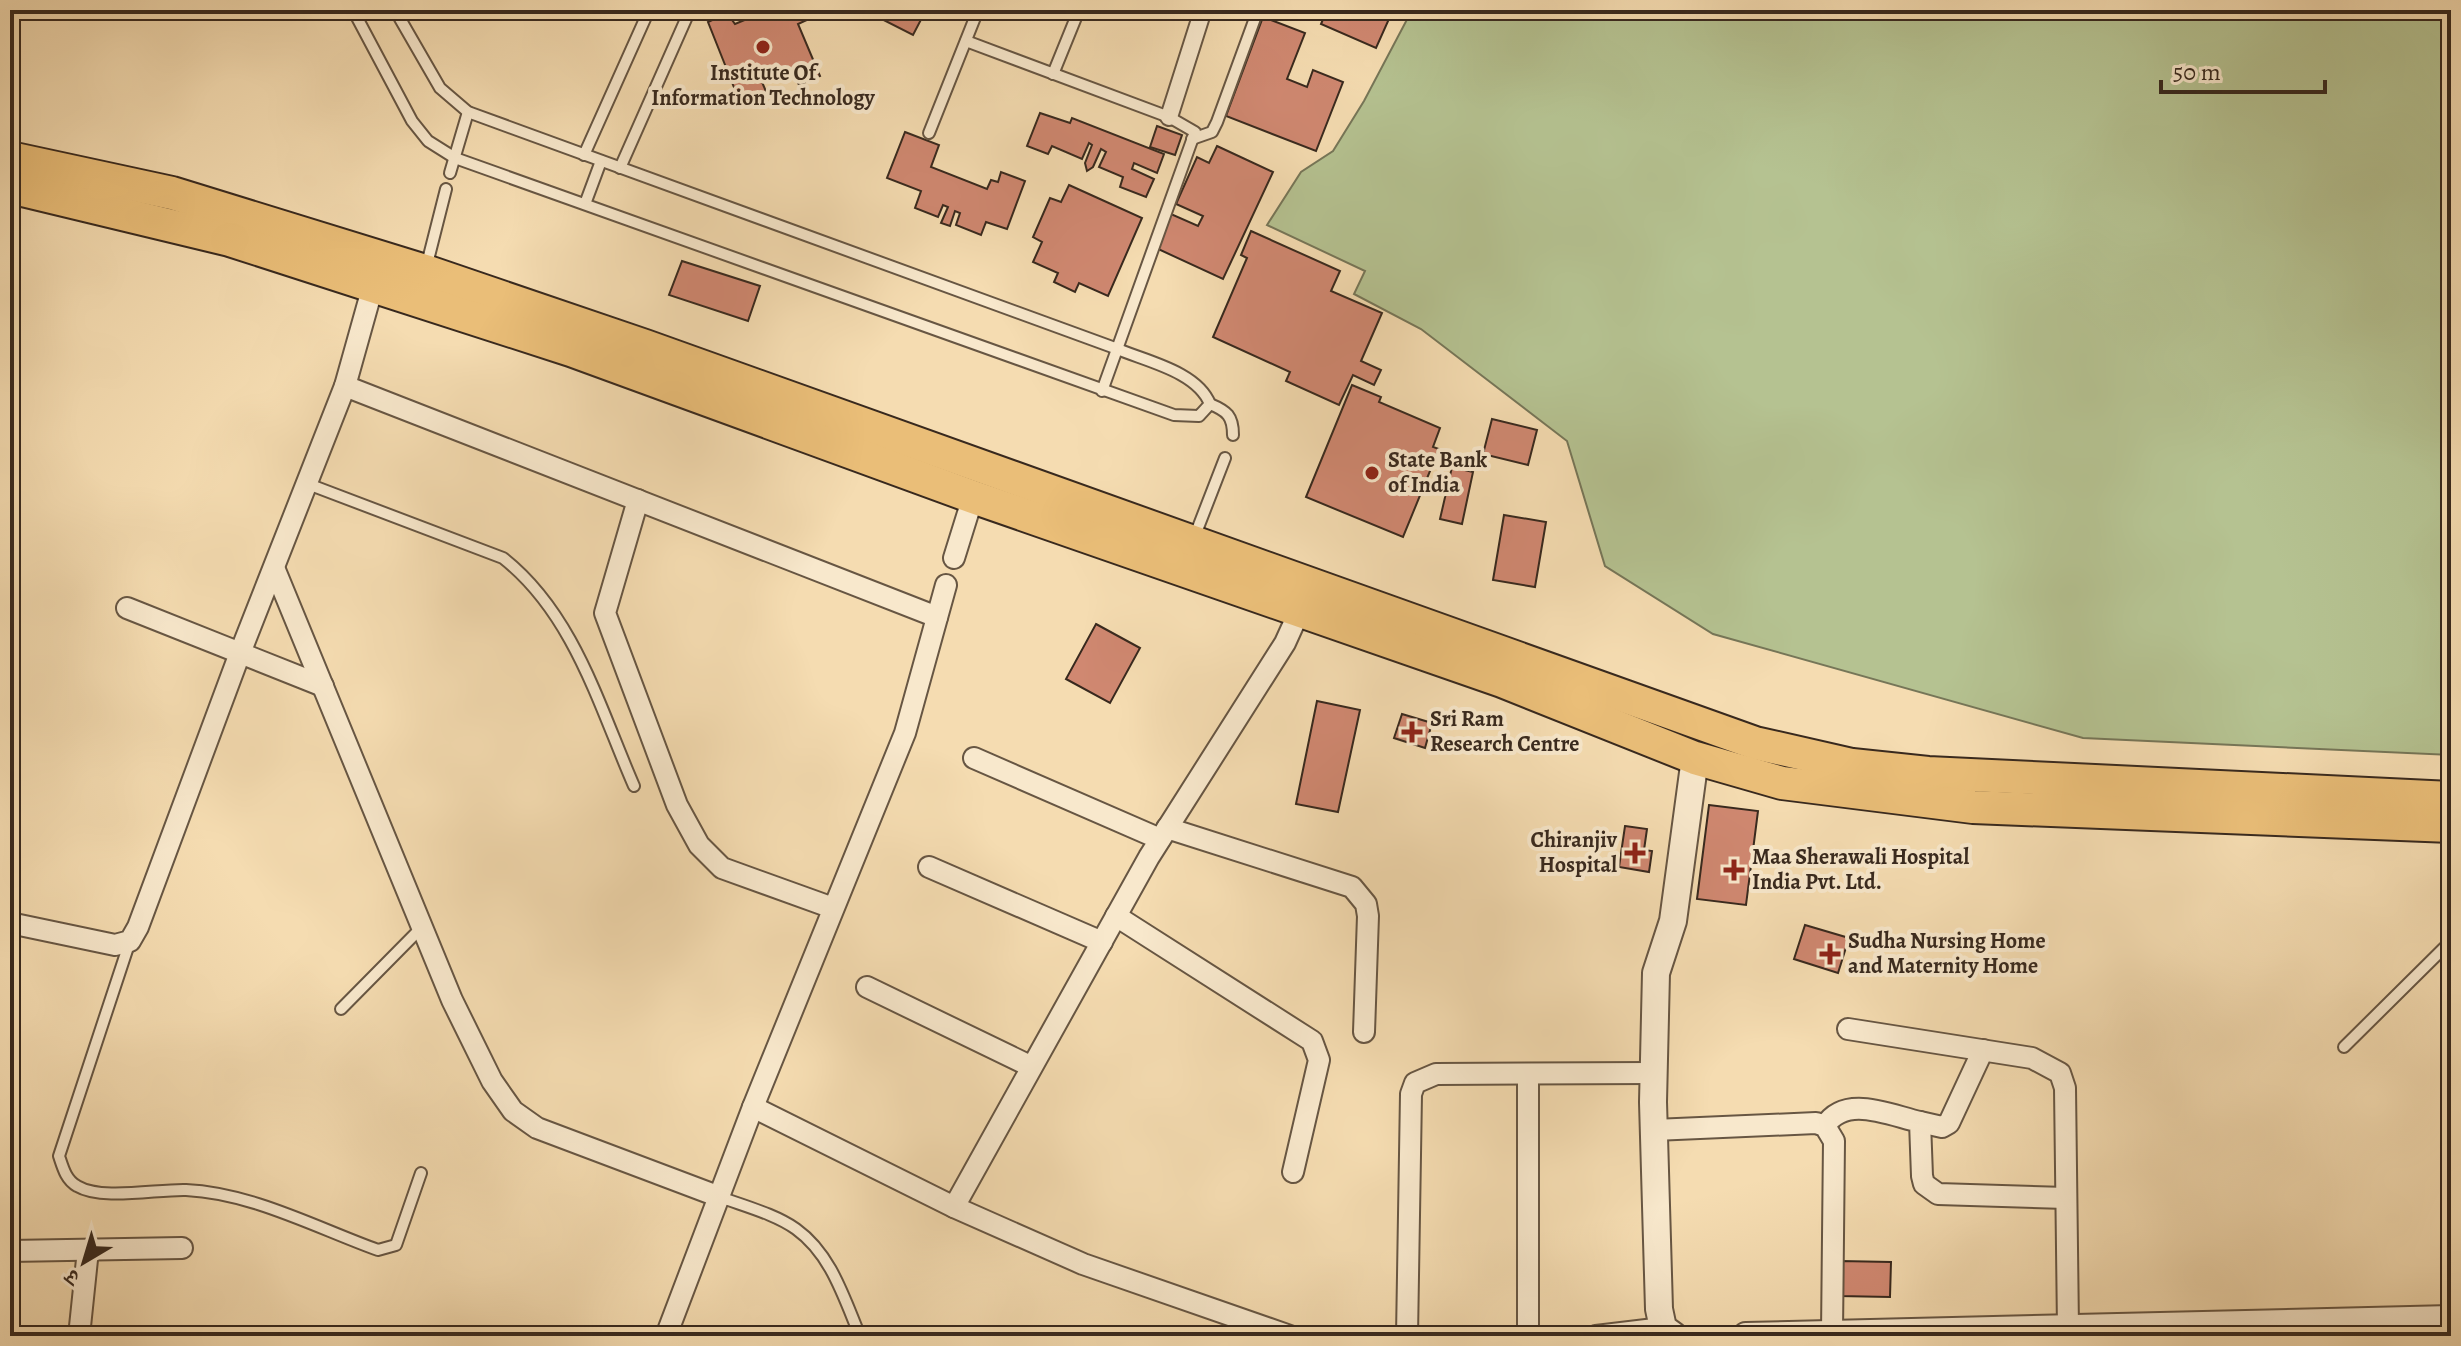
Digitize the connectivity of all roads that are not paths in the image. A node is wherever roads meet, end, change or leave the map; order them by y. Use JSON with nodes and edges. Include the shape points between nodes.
{"nodes":[{"id":1,"x":353,"y":10,"type":"edge"},
{"id":2,"x":395,"y":10,"type":"edge"},
{"id":3,"x":649,"y":10,"type":"edge"},
{"id":4,"x":690,"y":10,"type":"edge"},
{"id":5,"x":978,"y":10,"type":"edge"},
{"id":6,"x":1079,"y":10,"type":"edge"},
{"id":7,"x":1203,"y":10,"type":"edge"},
{"id":8,"x":1258,"y":10,"type":"edge"},
{"id":9,"x":966,"y":41,"type":"junction"},
{"id":10,"x":1053,"y":74,"type":"junction"},
{"id":11,"x":468,"y":112,"type":"junction"},
{"id":12,"x":1169,"y":117,"type":"junction"},
{"id":13,"x":929,"y":133,"type":"dead end"},
{"id":14,"x":1192,"y":139,"type":"junction"},
{"id":15,"x":584,"y":155,"type":"junction"},
{"id":16,"x":10,"y":158,"type":"edge"},
{"id":17,"x":455,"y":158,"type":"junction"},
{"id":18,"x":601,"y":161,"type":"junction"},
{"id":19,"x":620,"y":168,"type":"junction"},
{"id":20,"x":450,"y":173,"type":"dead end"},
{"id":21,"x":10,"y":187,"type":"edge"},
{"id":22,"x":446,"y":189,"type":"dead end"},
{"id":23,"x":585,"y":204,"type":"junction"},
{"id":24,"x":422,"y":285,"type":"junction"},
{"id":25,"x":373,"y":286,"type":"junction"},
{"id":26,"x":1115,"y":348,"type":"junction"},
{"id":27,"x":345,"y":386,"type":"junction"},
{"id":28,"x":1102,"y":391,"type":"junction"},
{"id":29,"x":1210,"y":404,"type":"junction"},
{"id":30,"x":1233,"y":435,"type":"dead end"},
{"id":31,"x":1225,"y":458,"type":"dead end"},
{"id":32,"x":308,"y":484,"type":"junction"},
{"id":33,"x":973,"y":497,"type":"junction"},
{"id":34,"x":638,"y":500,"type":"junction"},
{"id":35,"x":1193,"y":541,"type":"junction"},
{"id":36,"x":954,"y":558,"type":"dead end"},
{"id":37,"x":275,"y":570,"type":"junction"},
{"id":38,"x":946,"y":585,"type":"dead end"},
{"id":39,"x":1306,"y":597,"type":"junction"},
{"id":40,"x":127,"y":608,"type":"dead end"},
{"id":41,"x":937,"y":617,"type":"junction"},
{"id":42,"x":240,"y":653,"type":"junction"},
{"id":43,"x":323,"y":686,"type":"junction"},
{"id":44,"x":974,"y":758,"type":"dead end"},
{"id":45,"x":1695,"y":758,"type":"junction"},
{"id":46,"x":634,"y":786,"type":"dead end"},
{"id":47,"x":2451,"y":798,"type":"edge"},
{"id":48,"x":2451,"y":826,"type":"edge"},
{"id":49,"x":1164,"y":833,"type":"junction"},
{"id":50,"x":929,"y":867,"type":"dead end"},
{"id":51,"x":833,"y":908,"type":"junction"},
{"id":52,"x":1116,"y":916,"type":"junction"},
{"id":53,"x":10,"y":923,"type":"edge"},
{"id":54,"x":422,"y":927,"type":"junction"},
{"id":55,"x":130,"y":941,"type":"junction"},
{"id":56,"x":2451,"y":941,"type":"edge"},
{"id":57,"x":1102,"y":942,"type":"junction"},
{"id":58,"x":867,"y":987,"type":"dead end"},
{"id":59,"x":341,"y":1009,"type":"dead end"},
{"id":60,"x":1848,"y":1029,"type":"dead end"},
{"id":61,"x":1364,"y":1032,"type":"dead end"},
{"id":62,"x":2344,"y":1047,"type":"dead end"},
{"id":63,"x":1983,"y":1050,"type":"junction"},
{"id":64,"x":1030,"y":1066,"type":"junction"},
{"id":65,"x":1654,"y":1073,"type":"junction"},
{"id":66,"x":1528,"y":1074,"type":"junction"},
{"id":67,"x":753,"y":1107,"type":"junction"},
{"id":68,"x":1920,"y":1122,"type":"junction"},
{"id":69,"x":1825,"y":1126,"type":"junction"},
{"id":70,"x":1654,"y":1130,"type":"junction"},
{"id":71,"x":1293,"y":1172,"type":"dead end"},
{"id":72,"x":421,"y":1173,"type":"dead end"},
{"id":73,"x":720,"y":1197,"type":"junction"},
{"id":74,"x":2066,"y":1198,"type":"junction"},
{"id":75,"x":954,"y":1207,"type":"junction"},
{"id":76,"x":182,"y":1248,"type":"dead end"},
{"id":77,"x":88,"y":1250,"type":"junction"},
{"id":78,"x":10,"y":1251,"type":"edge"},
{"id":79,"x":2451,"y":1319,"type":"edge"},
{"id":80,"x":2068,"y":1328,"type":"junction"},
{"id":81,"x":2197,"y":1330,"type":"edge"},
{"id":82,"x":1668,"y":1332,"type":"edge"},
{"id":83,"x":2016,"y":1332,"type":"edge"},
{"id":84,"x":1832,"y":1333,"type":"junction"},
{"id":85,"x":1286,"y":1335,"type":"edge"},
{"id":86,"x":79,"y":1336,"type":"edge"},
{"id":87,"x":666,"y":1336,"type":"edge"},
{"id":88,"x":860,"y":1336,"type":"edge"},
{"id":89,"x":1407,"y":1336,"type":"edge"},
{"id":90,"x":1528,"y":1336,"type":"edge"},
{"id":91,"x":1596,"y":1336,"type":"edge"},
{"id":92,"x":1760,"y":1336,"type":"edge"}],
"edges":[{"from":1,"to":17,"type":"lane","via":[[412,121],[428,141]]},
{"from":2,"to":11,"type":"lane","via":[[440,88]]},
{"from":3,"to":15,"type":"lane"},
{"from":4,"to":19,"type":"lane"},
{"from":5,"to":9,"type":"lane"},
{"from":6,"to":10,"type":"lane"},
{"from":7,"to":12,"type":"street"},
{"from":8,"to":14,"type":"lane","via":[[1212,132]]},
{"from":9,"to":10,"type":"lane"},
{"from":9,"to":13,"type":"lane"},
{"from":10,"to":12,"type":"lane"},
{"from":11,"to":15,"type":"lane"},
{"from":11,"to":17,"type":"lane"},
{"from":12,"to":14,"type":"lane","via":[[1189,126],[1195,132]]},
{"from":14,"to":26,"type":"lane"},
{"from":15,"to":18,"type":"lane"},
{"from":16,"to":24,"type":"main road","via":[[172,193]]},
{"from":17,"to":20,"type":"lane"},
{"from":17,"to":23,"type":"lane"},
{"from":18,"to":19,"type":"lane"},
{"from":18,"to":23,"type":"lane"},
{"from":19,"to":26,"type":"lane"},
{"from":21,"to":25,"type":"main road","via":[[230,240]]},
{"from":22,"to":24,"type":"lane"},
{"from":23,"to":28,"type":"lane"},
{"from":24,"to":25,"type":"main road"},
{"from":24,"to":33,"type":"main road","via":[[571,350]]},
{"from":24,"to":35,"type":"main road"},
{"from":25,"to":27,"type":"street"},
{"from":26,"to":28,"type":"lane"},
{"from":26,"to":29,"type":"lane","via":[[1193,381]]},
{"from":27,"to":32,"type":"street"},
{"from":27,"to":34,"type":"street"},
{"from":28,"to":29,"type":"lane","via":[[1185,417],[1199,416]]},
{"from":29,"to":30,"type":"lane","via":[[1233,420]]},
{"from":31,"to":35,"type":"lane"},
{"from":32,"to":37,"type":"street"},
{"from":32,"to":46,"type":"lane","via":[[503,558],[526,576],[568,634]]},
{"from":33,"to":36,"type":"street"},
{"from":33,"to":39,"type":"main road"},
{"from":34,"to":41,"type":"street"},
{"from":34,"to":51,"type":"street","via":[[605,613],[677,805],[699,845],[722,868]]},
{"from":35,"to":39,"type":"main road"},
{"from":37,"to":42,"type":"street"},
{"from":37,"to":43,"type":"street"},
{"from":38,"to":41,"type":"street"},
{"from":39,"to":45,"type":"main road"},
{"from":39,"to":47,"type":"main road","via":[[1755,743],[1852,765]]},
{"from":39,"to":49,"type":"street","via":[[1285,643]]},
{"from":40,"to":42,"type":"street"},
{"from":41,"to":51,"type":"street","via":[[905,733]]},
{"from":42,"to":43,"type":"street"},
{"from":42,"to":55,"type":"street"},
{"from":43,"to":54,"type":"street"},
{"from":44,"to":49,"type":"street"},
{"from":45,"to":48,"type":"main road","via":[[1782,783],[1973,807]]},
{"from":45,"to":65,"type":"street","via":[[1673,921],[1656,973]]},
{"from":49,"to":52,"type":"street"},
{"from":49,"to":61,"type":"street","via":[[1360,893],[1368,916]]},
{"from":50,"to":57,"type":"street"},
{"from":51,"to":67,"type":"street"},
{"from":52,"to":57,"type":"street"},
{"from":52,"to":71,"type":"street","via":[[1312,1041],[1319,1060]]},
{"from":53,"to":55,"type":"street","via":[[93,942]]},
{"from":54,"to":59,"type":"lane"},
{"from":54,"to":73,"type":"street","via":[[492,1081],[513,1111],[537,1128]]},
{"from":55,"to":72,"type":"lane","via":[[59,1156],[65,1175],[77,1186],[97,1192],[222,1194],[378,1250],[396,1245],[402,1235]]},
{"from":56,"to":62,"type":"lane"},
{"from":57,"to":64,"type":"street"},
{"from":58,"to":64,"type":"street"},
{"from":60,"to":63,"type":"street"},
{"from":63,"to":68,"type":"street","via":[[1949,1123],[1942,1127]]},
{"from":63,"to":74,"type":"street","via":[[2032,1058],[2060,1073],[2065,1088]]},
{"from":64,"to":75,"type":"street"},
{"from":65,"to":66,"type":"street"},
{"from":65,"to":70,"type":"street"},
{"from":66,"to":89,"type":"street","via":[[1436,1074],[1415,1083]]},
{"from":66,"to":90,"type":"street"},
{"from":67,"to":73,"type":"street"},
{"from":67,"to":75,"type":"street"},
{"from":68,"to":69,"type":"street","via":[[1850,1107],[1833,1114]]},
{"from":68,"to":74,"type":"street","via":[[1924,1184],[1938,1194]]},
{"from":69,"to":70,"type":"street"},
{"from":69,"to":84,"type":"street","via":[[1834,1141]]},
{"from":70,"to":82,"type":"street"},
{"from":73,"to":87,"type":"street"},
{"from":73,"to":88,"type":"lane","via":[[794,1228],[817,1248]]},
{"from":74,"to":80,"type":"street"},
{"from":75,"to":85,"type":"street","via":[[1083,1264]]},
{"from":76,"to":77,"type":"street"},
{"from":77,"to":78,"type":"street"},
{"from":77,"to":86,"type":"street"},
{"from":79,"to":81,"type":"street"},
{"from":80,"to":81,"type":"street"},
{"from":80,"to":83,"type":"street"},
{"from":82,"to":91,"type":"street"},
{"from":83,"to":84,"type":"street"},
{"from":84,"to":92,"type":"street"}]}
